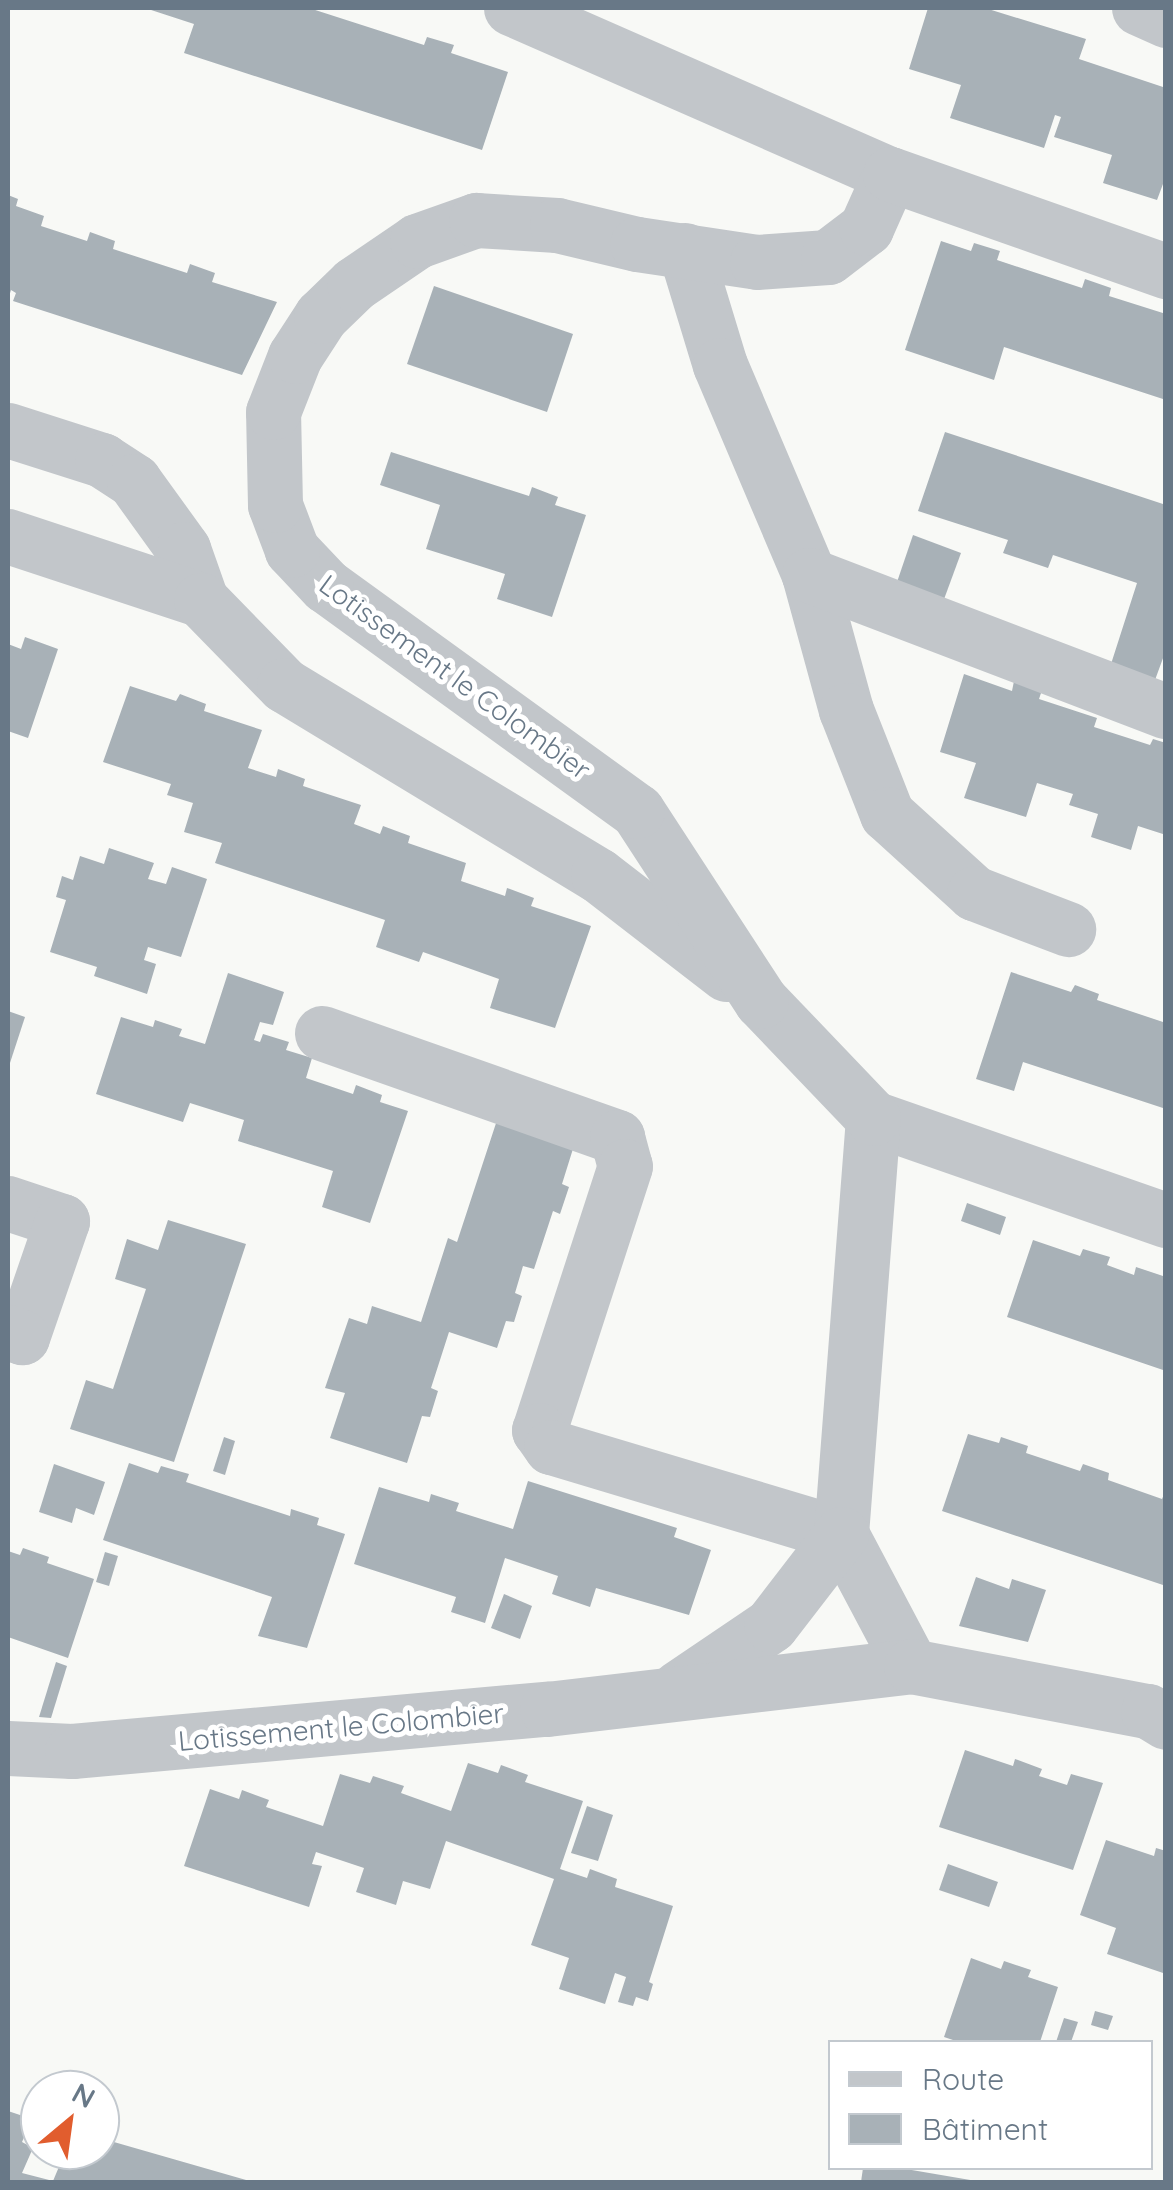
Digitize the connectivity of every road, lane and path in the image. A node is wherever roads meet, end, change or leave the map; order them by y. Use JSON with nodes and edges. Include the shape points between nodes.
{"nodes":[{"id":1,"x":511,"y":8,"type":"edge"},
{"id":2,"x":1139,"y":8,"type":"edge"},
{"id":3,"x":1166,"y":20,"type":"edge"},
{"id":4,"x":890,"y":174,"type":"junction"},
{"id":5,"x":685,"y":250,"type":"junction"},
{"id":6,"x":1166,"y":271,"type":"edge"},
{"id":7,"x":8,"y":430,"type":"edge"},
{"id":8,"x":8,"y":536,"type":"edge"},
{"id":9,"x":809,"y":575,"type":"junction"},
{"id":10,"x":200,"y":600,"type":"junction"},
{"id":11,"x":1166,"y":710,"type":"edge"},
{"id":12,"x":1068,"y":929,"type":"dead end"},
{"id":13,"x":760,"y":1000,"type":"junction"},
{"id":14,"x":322,"y":1033,"type":"dead end"},
{"id":15,"x":873,"y":1118,"type":"junction"},
{"id":16,"x":8,"y":1203,"type":"edge"},
{"id":17,"x":1166,"y":1220,"type":"edge"},
{"id":18,"x":8,"y":1332,"type":"edge"},
{"id":19,"x":840,"y":1534,"type":"junction"},
{"id":20,"x":911,"y":1666,"type":"junction"},
{"id":21,"x":674,"y":1691,"type":"junction"},
{"id":22,"x":1166,"y":1722,"type":"edge"},
{"id":23,"x":8,"y":1748,"type":"edge"}],
"edges":[{"from":1,"to":4,"type":"street"},
{"from":2,"to":3,"type":"street"},
{"from":4,"to":5,"type":"street","name":"Lotissement le Colombier","via":[[866,228],[828,257],[757,262]]},
{"from":4,"to":6,"type":"street"},
{"from":5,"to":9,"type":"street","via":[[720,365]]},
{"from":5,"to":13,"type":"street","name":"Lotissement le Colombier","via":[[557,226],[476,220],[417,240],[354,284],[294,356],[273,412],[275,505],[292,550],[326,586],[637,811]]},
{"from":7,"to":10,"type":"street","via":[[102,460],[134,481],[183,549]]},
{"from":8,"to":10,"type":"street"},
{"from":9,"to":11,"type":"street"},
{"from":9,"to":12,"type":"street","via":[[846,710],[887,814],[974,894]]},
{"from":10,"to":13,"type":"street","via":[[284,685],[598,876]]},
{"from":13,"to":15,"type":"street","name":"Lotissement le Colombier"},
{"from":14,"to":19,"type":"street","via":[[617,1137],[625,1166],[539,1430],[551,1447]]},
{"from":15,"to":17,"type":"street","name":"Lotissement le Colombier"},
{"from":15,"to":19,"type":"street"},
{"from":16,"to":18,"type":"street","via":[[62,1221],[22,1337]]},
{"from":19,"to":20,"type":"street"},
{"from":19,"to":21,"type":"street","name":"Lotissement le Colombier","via":[[771,1624]]},
{"from":20,"to":21,"type":"street","name":"Lotissement le Colombier"},
{"from":20,"to":22,"type":"street","name":"Lotissement le Colombier","via":[[1148,1712]]},
{"from":21,"to":23,"type":"street","name":"Lotissement le Colombier","via":[[546,1709],[72,1751]]}]}
